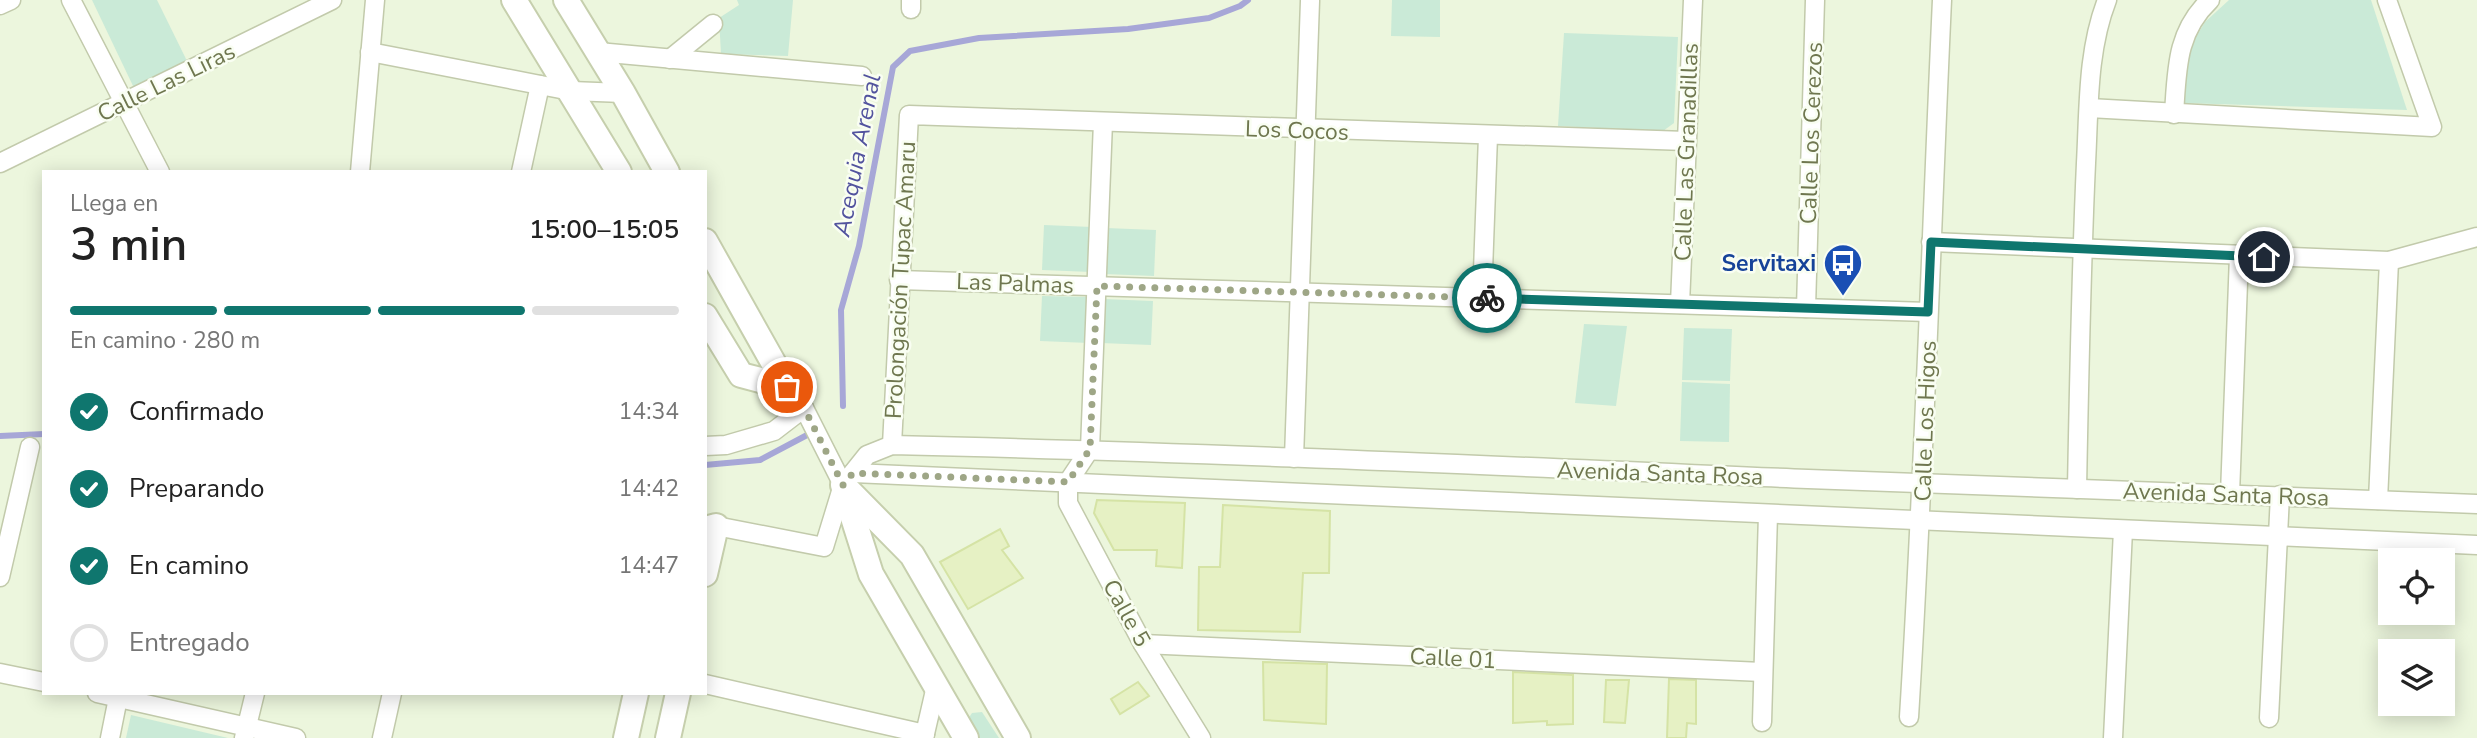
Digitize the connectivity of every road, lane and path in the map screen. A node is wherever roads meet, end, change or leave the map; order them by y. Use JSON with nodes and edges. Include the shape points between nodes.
{"nodes":[{"id":1,"x":11,"y":0,"type":"edge"},
{"id":2,"x":71,"y":0,"type":"edge"},
{"id":3,"x":332,"y":0,"type":"edge"},
{"id":4,"x":375,"y":0,"type":"edge"},
{"id":5,"x":514,"y":0,"type":"edge"},
{"id":6,"x":566,"y":0,"type":"edge"},
{"id":7,"x":1693,"y":0,"type":"edge"},
{"id":8,"x":1815,"y":0,"type":"edge"},
{"id":9,"x":1942,"y":0,"type":"edge"},
{"id":10,"x":2107,"y":0,"type":"edge"},
{"id":11,"x":2210,"y":0,"type":"edge"},
{"id":12,"x":2387,"y":0,"type":"edge"},
{"id":13,"x":1310,"y":1,"type":"edge"},
{"id":14,"x":0,"y":5,"type":"edge"},
{"id":15,"x":713,"y":24,"type":"dead end"},
{"id":16,"x":370,"y":52,"type":"junction"},
{"id":17,"x":598,"y":52,"type":"junction"},
{"id":18,"x":670,"y":59,"type":"junction"},
{"id":19,"x":862,"y":76,"type":"dead end"},
{"id":20,"x":540,"y":85,"type":"junction"},
{"id":21,"x":571,"y":91,"type":"junction"},
{"id":22,"x":623,"y":93,"type":"junction"},
{"id":23,"x":123,"y":103,"type":"junction"},
{"id":24,"x":2089,"y":108,"type":"junction"},
{"id":25,"x":2174,"y":114,"type":"junction"},
{"id":26,"x":909,"y":115,"type":"joint"},
{"id":27,"x":1103,"y":122,"type":"junction"},
{"id":28,"x":1306,"y":130,"type":"junction"},
{"id":29,"x":1488,"y":135,"type":"junction"},
{"id":30,"x":1686,"y":141,"type":"junction"},
{"id":31,"x":0,"y":163,"type":"edge"},
{"id":32,"x":159,"y":170,"type":"edge"},
{"id":33,"x":360,"y":170,"type":"edge"},
{"id":34,"x":521,"y":170,"type":"edge"},
{"id":35,"x":618,"y":170,"type":"edge"},
{"id":36,"x":666,"y":170,"type":"edge"},
{"id":37,"x":2477,"y":237,"type":"edge"},
{"id":38,"x":1931,"y":242,"type":"junction"},
{"id":39,"x":707,"y":245,"type":"edge"},
{"id":40,"x":2082,"y":248,"type":"junction"},
{"id":41,"x":2239,"y":256,"type":"junction"},
{"id":42,"x":2389,"y":261,"type":"junction"},
{"id":43,"x":899,"y":280,"type":"junction"},
{"id":44,"x":1097,"y":286,"type":"junction"},
{"id":45,"x":1300,"y":292,"type":"junction"},
{"id":46,"x":1482,"y":298,"type":"junction"},
{"id":47,"x":1680,"y":304,"type":"junction"},
{"id":48,"x":1806,"y":308,"type":"junction"},
{"id":49,"x":1928,"y":312,"type":"junction"},
{"id":50,"x":707,"y":319,"type":"edge"},
{"id":51,"x":787,"y":387,"type":"junction"},
{"id":52,"x":808,"y":416,"type":"junction"},
{"id":53,"x":892,"y":445,"type":"junction"},
{"id":54,"x":707,"y":446,"type":"edge"},
{"id":55,"x":30,"y":447,"type":"dead end"},
{"id":56,"x":1090,"y":449,"type":"junction"},
{"id":57,"x":1294,"y":458,"type":"junction"},
{"id":58,"x":848,"y":479,"type":"junction"},
{"id":59,"x":1068,"y":482,"type":"junction"},
{"id":60,"x":1923,"y":484,"type":"junction"},
{"id":61,"x":2077,"y":489,"type":"junction"},
{"id":62,"x":2230,"y":494,"type":"junction"},
{"id":63,"x":2280,"y":495,"type":"junction"},
{"id":64,"x":2378,"y":500,"type":"junction"},
{"id":65,"x":2477,"y":504,"type":"edge"},
{"id":66,"x":1768,"y":514,"type":"junction"},
{"id":67,"x":1922,"y":521,"type":"junction"},
{"id":68,"x":711,"y":527,"type":"edge"},
{"id":69,"x":2123,"y":530,"type":"junction"},
{"id":70,"x":5,"y":535,"type":"edge"},
{"id":71,"x":2278,"y":537,"type":"junction"},
{"id":72,"x":2477,"y":545,"type":"edge"},
{"id":73,"x":707,"y":558,"type":"edge"},
{"id":74,"x":0,"y":578,"type":"edge"},
{"id":75,"x":1143,"y":644,"type":"junction"},
{"id":76,"x":0,"y":673,"type":"edge"},
{"id":77,"x":1762,"y":673,"type":"junction"},
{"id":78,"x":42,"y":682,"type":"edge"},
{"id":79,"x":707,"y":684,"type":"edge"},
{"id":80,"x":936,"y":686,"type":"junction"},
{"id":81,"x":119,"y":695,"type":"edge"},
{"id":82,"x":255,"y":695,"type":"edge"},
{"id":83,"x":392,"y":695,"type":"edge"},
{"id":84,"x":636,"y":695,"type":"edge"},
{"id":85,"x":678,"y":695,"type":"edge"},
{"id":86,"x":1909,"y":717,"type":"dead end"},
{"id":87,"x":2269,"y":718,"type":"dead end"},
{"id":88,"x":1762,"y":722,"type":"dead end"},
{"id":89,"x":246,"y":732,"type":"edge"},
{"id":90,"x":925,"y":736,"type":"edge"},
{"id":91,"x":110,"y":738,"type":"edge"},
{"id":92,"x":296,"y":738,"type":"edge"},
{"id":93,"x":382,"y":738,"type":"edge"},
{"id":94,"x":626,"y":738,"type":"edge"},
{"id":95,"x":668,"y":738,"type":"edge"},
{"id":96,"x":966,"y":738,"type":"edge"},
{"id":97,"x":1018,"y":738,"type":"edge"},
{"id":98,"x":1201,"y":738,"type":"edge"},
{"id":99,"x":2113,"y":738,"type":"edge"}],
"edges":[{"from":1,"to":14,"type":"street"},
{"from":2,"to":23,"type":"street"},
{"from":3,"to":23,"type":"street","name":"Calle Las Liras"},
{"from":4,"to":16,"type":"street"},
{"from":5,"to":21,"type":"street"},
{"from":6,"to":17,"type":"street"},
{"from":7,"to":30,"type":"street","name":"Calle Las Granadillas"},
{"from":8,"to":48,"type":"street","name":"Calle Los Cerezos"},
{"from":9,"to":38,"type":"street","name":"Calle Los Higos"},
{"from":10,"to":24,"type":"street","via":[[2096,36]]},
{"from":11,"to":25,"type":"street","via":[[2198,11],[2179,49]]},
{"from":12,"to":25,"type":"street","via":[[2432,127]]},
{"from":13,"to":28,"type":"street"},
{"from":15,"to":18,"type":"street"},
{"from":16,"to":20,"type":"street"},
{"from":16,"to":33,"type":"street"},
{"from":17,"to":18,"type":"street"},
{"from":17,"to":22,"type":"street"},
{"from":18,"to":19,"type":"street"},
{"from":20,"to":21,"type":"street"},
{"from":20,"to":34,"type":"street"},
{"from":21,"to":22,"type":"street"},
{"from":21,"to":35,"type":"street"},
{"from":22,"to":36,"type":"street"},
{"from":23,"to":31,"type":"street","name":"Calle Las Liras"},
{"from":23,"to":32,"type":"street"},
{"from":24,"to":25,"type":"street"},
{"from":24,"to":40,"type":"street"},
{"from":26,"to":27,"type":"street","name":"Los Cocos"},
{"from":26,"to":43,"type":"street","name":"Prolongación Tupac Amaru"},
{"from":27,"to":28,"type":"street","name":"Los Cocos"},
{"from":27,"to":44,"type":"street"},
{"from":28,"to":29,"type":"street","name":"Los Cocos"},
{"from":28,"to":45,"type":"street"},
{"from":29,"to":30,"type":"street","name":"Los Cocos"},
{"from":29,"to":46,"type":"street"},
{"from":30,"to":47,"type":"street","name":"Calle Las Granadillas"},
{"from":37,"to":42,"type":"street"},
{"from":38,"to":40,"type":"street"},
{"from":38,"to":49,"type":"street","name":"Calle Los Higos"},
{"from":39,"to":51,"type":"street"},
{"from":40,"to":41,"type":"street"},
{"from":40,"to":61,"type":"street"},
{"from":41,"to":42,"type":"street"},
{"from":41,"to":62,"type":"street"},
{"from":42,"to":64,"type":"street"},
{"from":43,"to":44,"type":"street","name":"Las Palmas"},
{"from":43,"to":53,"type":"street","name":"Prolongación Tupac Amaru"},
{"from":44,"to":45,"type":"street","name":"Las Palmas"},
{"from":44,"to":56,"type":"street"},
{"from":45,"to":46,"type":"street","name":"Las Palmas"},
{"from":45,"to":57,"type":"street"},
{"from":46,"to":47,"type":"street","name":"Las Palmas"},
{"from":47,"to":48,"type":"street","name":"Las Palmas"},
{"from":48,"to":49,"type":"street","name":"Las Palmas"},
{"from":49,"to":60,"type":"street","name":"Calle Los Higos"},
{"from":50,"to":51,"type":"street","via":[[741,375]]},
{"from":51,"to":52,"type":"street"},
{"from":52,"to":54,"type":"street","via":[[774,431]]},
{"from":52,"to":58,"type":"street"},
{"from":53,"to":56,"type":"street","name":"Avenida Santa Rosa"},
{"from":53,"to":58,"type":"street","name":"Avenida Santa Rosa","via":[[867,455]]},
{"from":55,"to":70,"type":"street"},
{"from":56,"to":57,"type":"street","name":"Avenida Santa Rosa"},
{"from":56,"to":59,"type":"street"},
{"from":57,"to":60,"type":"street","name":"Avenida Santa Rosa"},
{"from":58,"to":59,"type":"street","name":"Avenida Santa Rosa"},
{"from":58,"to":68,"type":"street","via":[[824,547]]},
{"from":58,"to":80,"type":"street","via":[[871,574]]},
{"from":58,"to":97,"type":"street","via":[[912,555]]},
{"from":59,"to":66,"type":"street","name":"Avenida Santa Rosa"},
{"from":59,"to":75,"type":"street","name":"Calle 5","via":[[1068,503]]},
{"from":60,"to":61,"type":"street","name":"Avenida Santa Rosa"},
{"from":60,"to":67,"type":"street","name":"Calle Los Higos"},
{"from":61,"to":62,"type":"street","name":"Avenida Santa Rosa"},
{"from":62,"to":63,"type":"street","name":"Avenida Santa Rosa"},
{"from":63,"to":64,"type":"street","name":"Avenida Santa Rosa"},
{"from":63,"to":71,"type":"street"},
{"from":64,"to":65,"type":"street","name":"Avenida Santa Rosa"},
{"from":66,"to":67,"type":"street","name":"Avenida Santa Rosa"},
{"from":66,"to":77,"type":"street"},
{"from":67,"to":69,"type":"street","name":"Avenida Santa Rosa"},
{"from":67,"to":86,"type":"street","name":"Calle Los Higos"},
{"from":68,"to":73,"type":"street"},
{"from":69,"to":71,"type":"street","name":"Avenida Santa Rosa"},
{"from":69,"to":99,"type":"street"},
{"from":70,"to":74,"type":"street"},
{"from":71,"to":72,"type":"street","name":"Avenida Santa Rosa"},
{"from":71,"to":87,"type":"street"},
{"from":75,"to":77,"type":"street","name":"Calle 01"},
{"from":75,"to":98,"type":"street","name":"Calle 5"},
{"from":76,"to":78,"type":"street"},
{"from":77,"to":88,"type":"street"},
{"from":79,"to":90,"type":"street"},
{"from":80,"to":90,"type":"street"},
{"from":80,"to":96,"type":"street"},
{"from":81,"to":89,"type":"street"},
{"from":81,"to":91,"type":"street"},
{"from":82,"to":89,"type":"street"},
{"from":83,"to":93,"type":"street"},
{"from":84,"to":94,"type":"street"},
{"from":85,"to":95,"type":"street"},
{"from":89,"to":92,"type":"street"}]}
